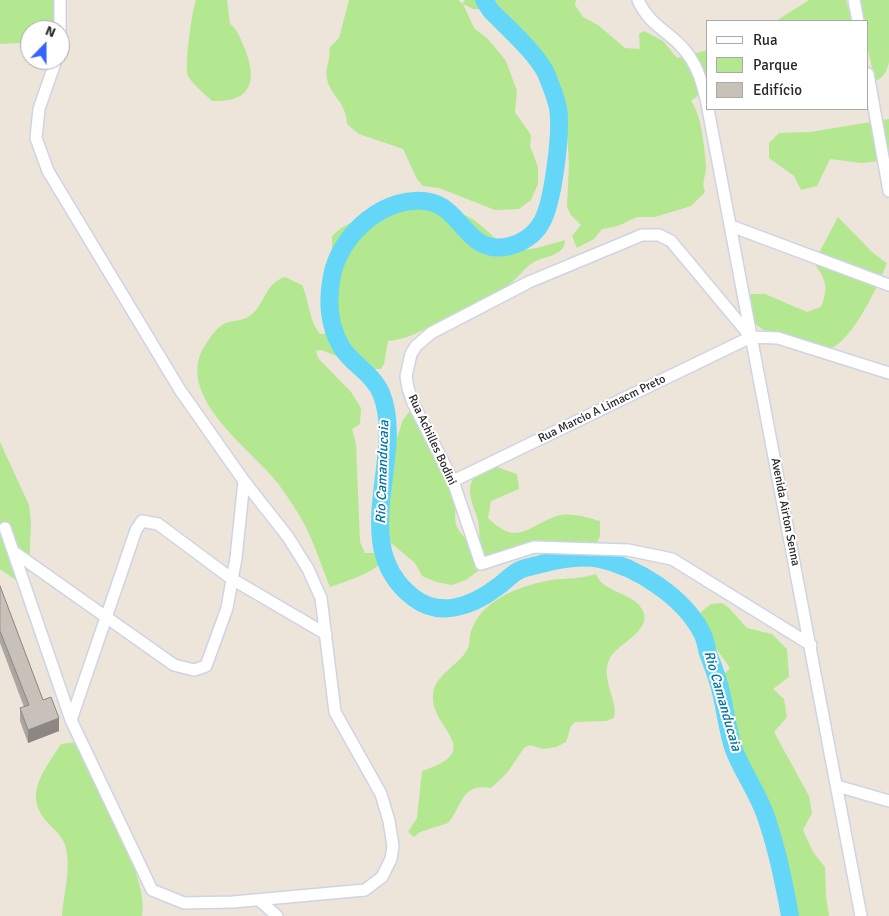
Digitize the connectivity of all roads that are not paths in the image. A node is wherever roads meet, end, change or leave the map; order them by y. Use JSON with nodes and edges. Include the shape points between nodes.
{"nodes":[{"id":1,"x":60,"y":0,"type":"edge"},
{"id":2,"x":638,"y":0,"type":"edge"},
{"id":3,"x":854,"y":0,"type":"edge"},
{"id":4,"x":60,"y":20,"type":"edge"},
{"id":5,"x":858,"y":20,"type":"edge"},
{"id":6,"x":53,"y":70,"type":"edge"},
{"id":7,"x":869,"y":80,"type":"edge"},
{"id":8,"x":706,"y":99,"type":"edge"},
{"id":9,"x":708,"y":110,"type":"edge"},
{"id":10,"x":889,"y":191,"type":"edge"},
{"id":11,"x":731,"y":226,"type":"junction"},
{"id":12,"x":889,"y":286,"type":"edge"},
{"id":13,"x":751,"y":337,"type":"junction"},
{"id":14,"x":889,"y":373,"type":"edge"},
{"id":15,"x":244,"y":481,"type":"junction"},
{"id":16,"x":452,"y":481,"type":"junction"},
{"id":17,"x":6,"y":528,"type":"dead end"},
{"id":18,"x":14,"y":552,"type":"junction"},
{"id":19,"x":232,"y":579,"type":"junction"},
{"id":20,"x":107,"y":618,"type":"junction"},
{"id":21,"x":326,"y":634,"type":"junction"},
{"id":22,"x":810,"y":644,"type":"junction"},
{"id":23,"x":71,"y":720,"type":"junction"},
{"id":24,"x":837,"y":786,"type":"junction"},
{"id":25,"x":889,"y":801,"type":"edge"},
{"id":26,"x":259,"y":900,"type":"junction"},
{"id":27,"x":277,"y":916,"type":"edge"},
{"id":28,"x":861,"y":916,"type":"edge"}],
"edges":[{"from":1,"to":4,"type":"street"},
{"from":2,"to":8,"type":"street","name":"Avenida Airton Senna","via":[[645,16],[681,46],[701,75]]},
{"from":3,"to":5,"type":"street"},
{"from":6,"to":15,"type":"street","via":[[39,109],[36,138],[48,171],[180,390]]},
{"from":7,"to":10,"type":"street"},
{"from":9,"to":11,"type":"street","name":"Avenida Airton Senna"},
{"from":11,"to":12,"type":"street"},
{"from":11,"to":13,"type":"street","name":"Avenida Airton Senna"},
{"from":13,"to":14,"type":"street","via":[[778,338]]},
{"from":13,"to":16,"type":"street","name":"Rua Marcio A Limacm Preto"},
{"from":13,"to":16,"type":"street","name":"Rua Achilles Bodini","via":[[671,241],[659,235],[642,235],[529,282],[431,333],[416,346],[407,364],[408,388],[413,403]]},
{"from":13,"to":22,"type":"street","name":"Avenida Airton Senna"},
{"from":15,"to":19,"type":"street"},
{"from":15,"to":21,"type":"street","via":[[288,537],[308,569],[321,598]]},
{"from":16,"to":22,"type":"street","name":"Rua Achilles Bodini","via":[[481,564],[534,547],[628,550],[672,559]]},
{"from":17,"to":18,"type":"street"},
{"from":18,"to":20,"type":"street"},
{"from":18,"to":23,"type":"street"},
{"from":19,"to":20,"type":"street","via":[[227,608],[206,666],[194,670],[174,665]]},
{"from":19,"to":20,"type":"street","via":[[158,524],[142,521],[136,530]]},
{"from":19,"to":21,"type":"street"},
{"from":20,"to":23,"type":"street"},
{"from":21,"to":26,"type":"street","via":[[335,712],[380,794],[389,821],[391,859],[382,877],[365,890]]},
{"from":22,"to":24,"type":"street","name":"Avenida Airton Senna"},
{"from":23,"to":26,"type":"street","via":[[152,890],[184,902]]},
{"from":24,"to":25,"type":"street"},
{"from":24,"to":28,"type":"street","name":"Avenida Airton Senna"},
{"from":26,"to":27,"type":"street"}]}
